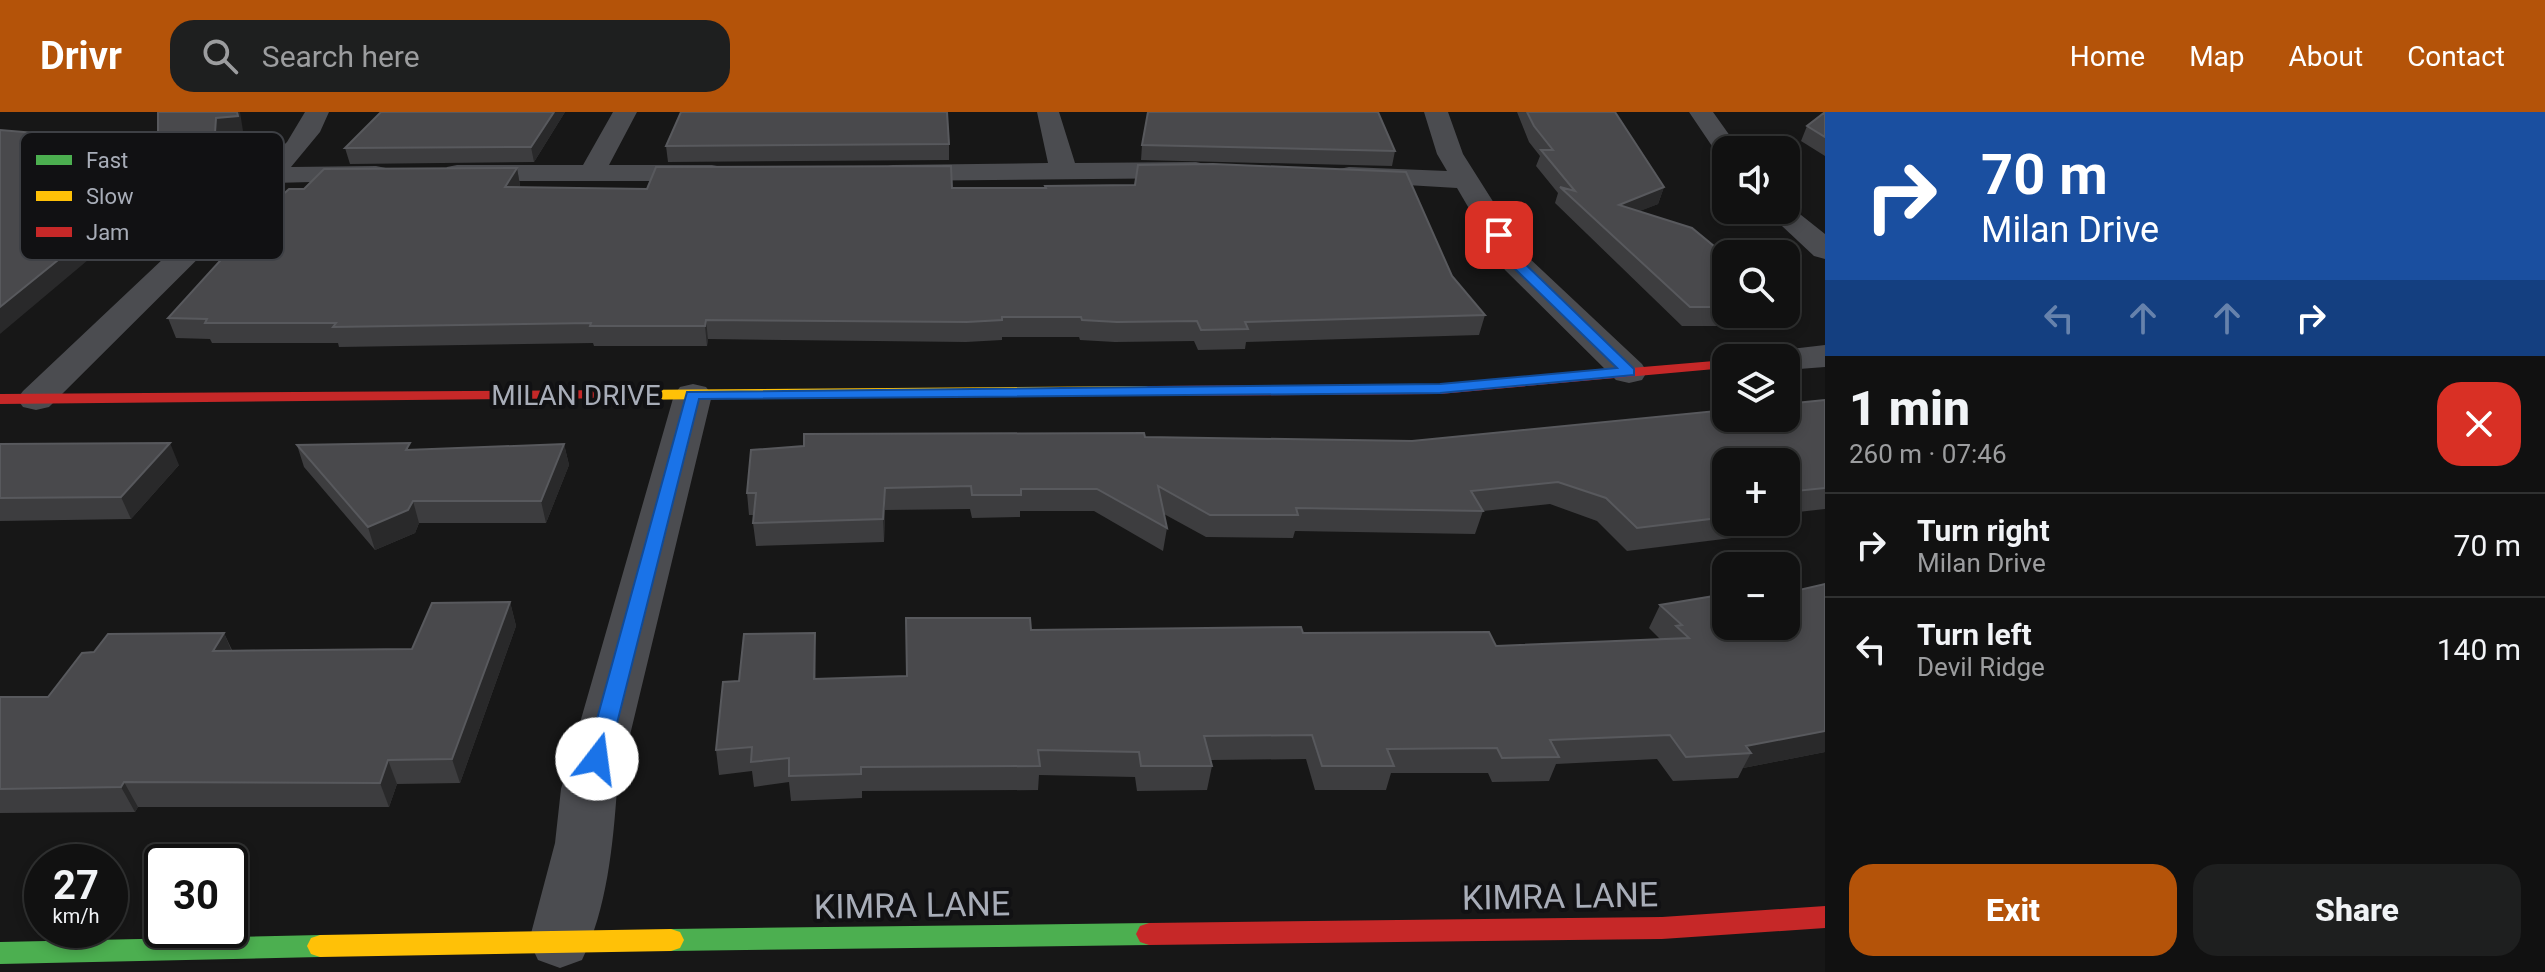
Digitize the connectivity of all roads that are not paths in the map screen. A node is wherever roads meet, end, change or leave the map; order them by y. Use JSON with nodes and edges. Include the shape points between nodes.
{"nodes":[{"id":1,"x":317,"y":112,"type":"edge"},
{"id":2,"x":625,"y":112,"type":"edge"},
{"id":3,"x":1436,"y":112,"type":"edge"},
{"id":4,"x":1701,"y":112,"type":"edge"},
{"id":5,"x":1048,"y":114,"type":"dead end"},
{"id":6,"x":1717,"y":136,"type":"edge"},
{"id":7,"x":284,"y":159,"type":"edge"},
{"id":8,"x":1227,"y":170,"type":"edge"},
{"id":9,"x":592,"y":172,"type":"junction"},
{"id":10,"x":437,"y":173,"type":"edge"},
{"id":11,"x":733,"y":173,"type":"edge"},
{"id":12,"x":859,"y":173,"type":"edge"},
{"id":13,"x":1064,"y":173,"type":"junction"},
{"id":14,"x":1319,"y":173,"type":"edge"},
{"id":15,"x":406,"y":174,"type":"edge"},
{"id":16,"x":284,"y":175,"type":"edge"},
{"id":17,"x":1467,"y":180,"type":"junction"},
{"id":18,"x":1795,"y":224,"type":"edge"},
{"id":19,"x":1825,"y":250,"type":"edge"},
{"id":20,"x":179,"y":260,"type":"edge"},
{"id":21,"x":1825,"y":356,"type":"edge"},
{"id":22,"x":1800,"y":358,"type":"edge"},
{"id":23,"x":1712,"y":365,"type":"edge"},
{"id":24,"x":1629,"y":372,"type":"junction"},
{"id":25,"x":693,"y":395,"type":"junction"},
{"id":26,"x":0,"y":399,"type":"edge"},
{"id":27,"x":36,"y":399,"type":"junction"},
{"id":28,"x":1825,"y":917,"type":"edge"},
{"id":29,"x":560,"y":941,"type":"junction"},
{"id":30,"x":0,"y":953,"type":"edge"}],
"edges":[{"from":1,"to":7,"type":"street"},
{"from":2,"to":9,"type":"street"},
{"from":3,"to":17,"type":"street","via":[[1450,154]]},
{"from":4,"to":6,"type":"street"},
{"from":5,"to":13,"type":"street"},
{"from":8,"to":13,"type":"street"},
{"from":9,"to":10,"type":"street"},
{"from":9,"to":11,"type":"street"},
{"from":12,"to":13,"type":"street"},
{"from":14,"to":17,"type":"street"},
{"from":15,"to":16,"type":"street"},
{"from":17,"to":24,"type":"street","via":[[1516,263]]},
{"from":18,"to":19,"type":"street"},
{"from":20,"to":27,"type":"street"},
{"from":21,"to":22,"type":"street"},
{"from":23,"to":24,"type":"street","name":"MILAN DRIVE"},
{"from":24,"to":25,"type":"street","name":"MILAN DRIVE","via":[[1440,389]]},
{"from":25,"to":27,"type":"street","name":"MILAN DRIVE"},
{"from":25,"to":29,"type":"street","via":[[589,789],[584,843]]},
{"from":26,"to":27,"type":"street","name":"MILAN DRIVE"},
{"from":28,"to":29,"type":"street","name":"KIMRA LANE","via":[[1662,928]]},
{"from":29,"to":30,"type":"street","name":"KIMRA LANE"}]}
